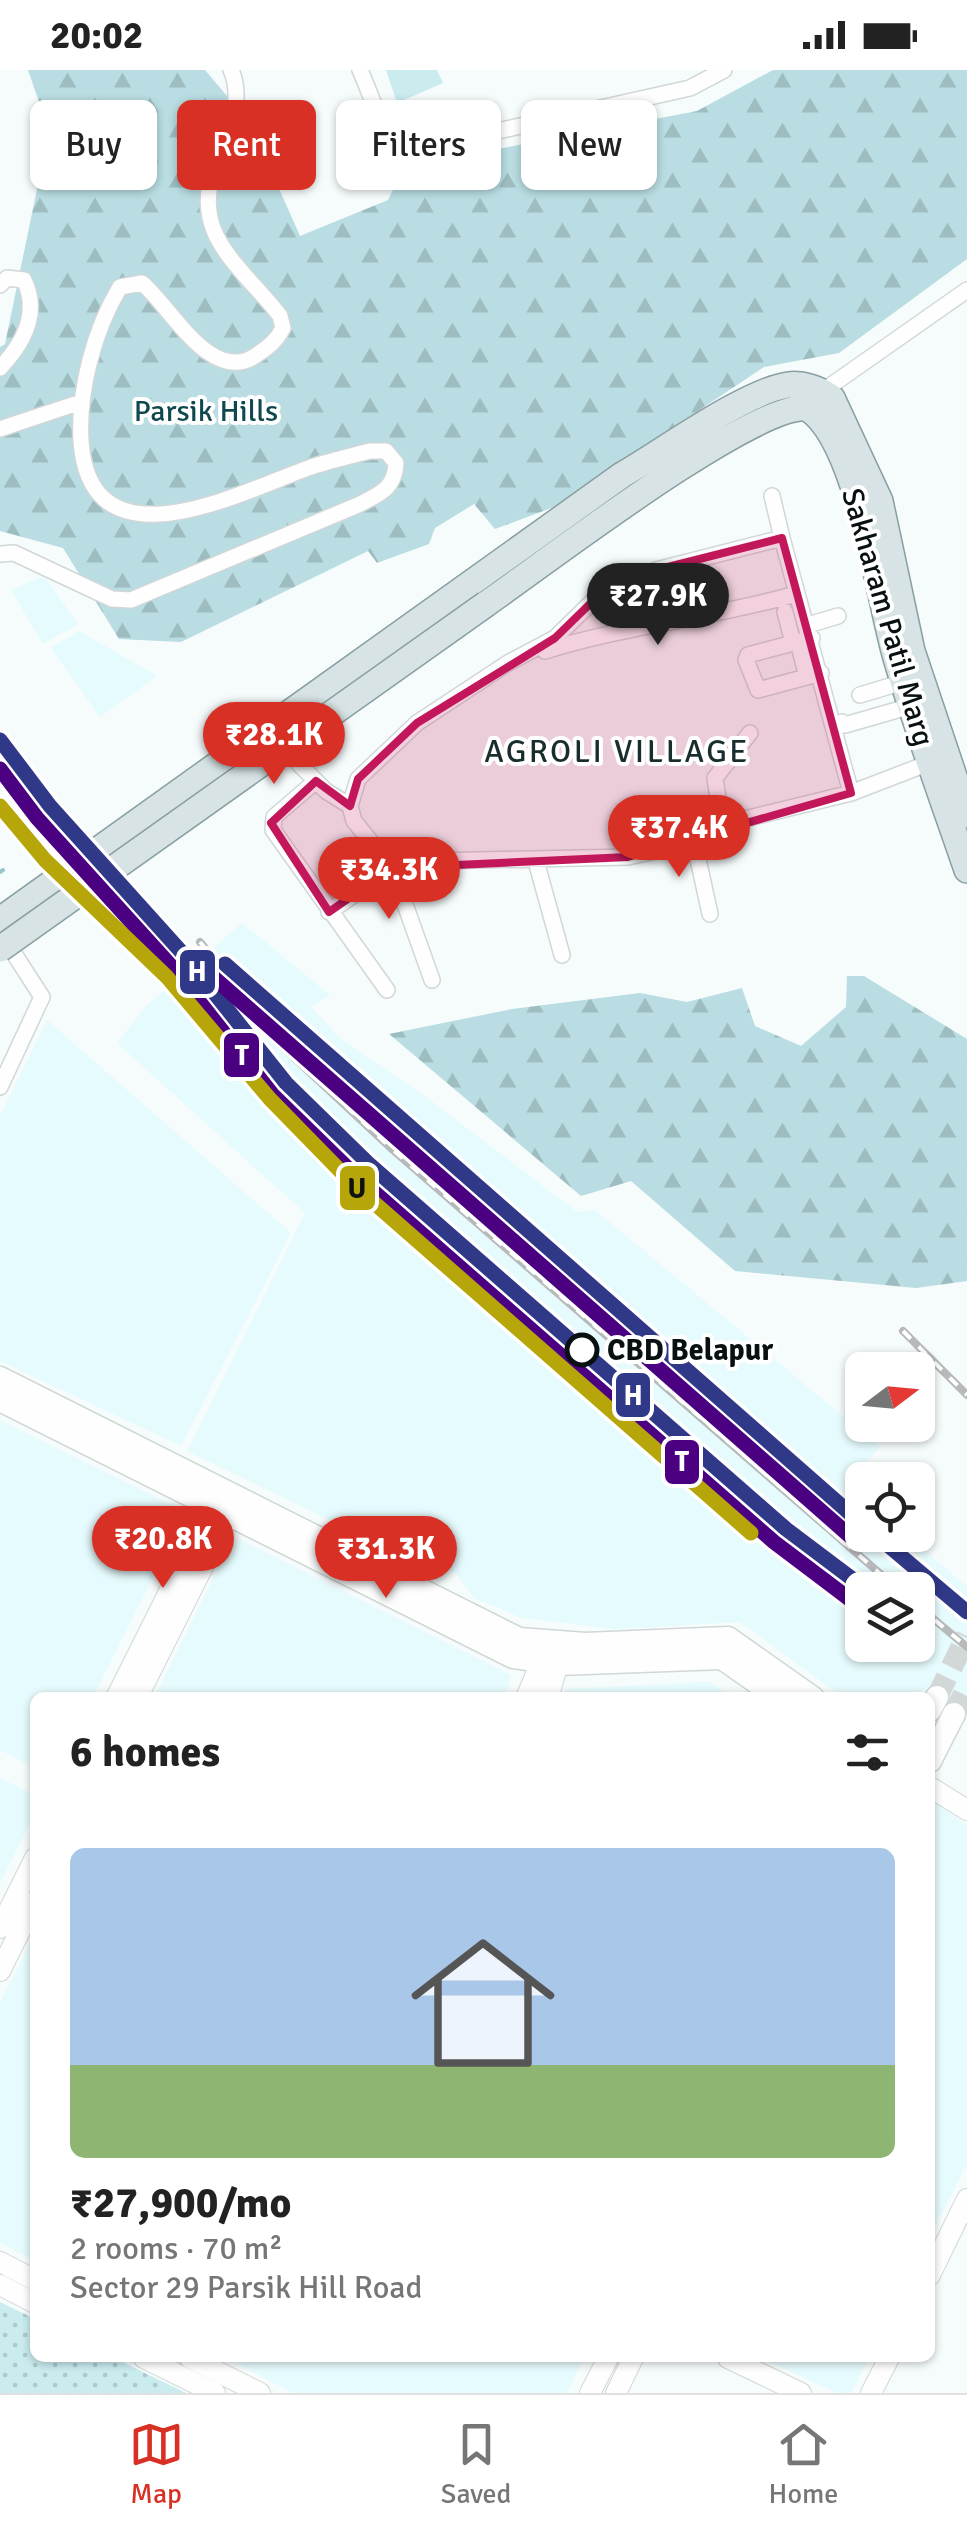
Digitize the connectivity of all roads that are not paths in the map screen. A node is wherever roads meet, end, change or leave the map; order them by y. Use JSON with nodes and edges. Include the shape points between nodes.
{"nodes":[{"id":1,"x":231,"y":70,"type":"edge"},
{"id":2,"x":360,"y":70,"type":"edge"},
{"id":3,"x":724,"y":70,"type":"edge"},
{"id":4,"x":0,"y":285,"type":"edge"},
{"id":5,"x":967,"y":290,"type":"edge"},
{"id":6,"x":0,"y":368,"type":"edge"},
{"id":7,"x":823,"y":391,"type":"junction"},
{"id":8,"x":81,"y":402,"type":"junction"},
{"id":9,"x":0,"y":429,"type":"edge"},
{"id":10,"x":772,"y":496,"type":"dead end"},
{"id":11,"x":782,"y":538,"type":"junction"},
{"id":12,"x":0,"y":554,"type":"edge"},
{"id":13,"x":796,"y":594,"type":"junction"},
{"id":14,"x":480,"y":595,"type":"junction"},
{"id":15,"x":784,"y":612,"type":"dead end"},
{"id":16,"x":838,"y":616,"type":"dead end"},
{"id":17,"x":802,"y":637,"type":"junction"},
{"id":18,"x":508,"y":663,"type":"junction"},
{"id":19,"x":814,"y":675,"type":"junction"},
{"id":20,"x":908,"y":694,"type":"junction"},
{"id":21,"x":828,"y":700,"type":"junction"},
{"id":22,"x":842,"y":722,"type":"dead end"},
{"id":23,"x":750,"y":733,"type":"dead end"},
{"id":24,"x":939,"y":759,"type":"junction"},
{"id":25,"x":299,"y":764,"type":"dead end"},
{"id":26,"x":316,"y":781,"type":"junction"},
{"id":27,"x":851,"y":793,"type":"junction"},
{"id":28,"x":350,"y":806,"type":"junction"},
{"id":29,"x":967,"y":815,"type":"edge"},
{"id":30,"x":722,"y":825,"type":"junction"},
{"id":31,"x":692,"y":836,"type":"junction"},
{"id":32,"x":536,"y":861,"type":"junction"},
{"id":33,"x":392,"y":868,"type":"junction"},
{"id":34,"x":967,"y":870,"type":"edge"},
{"id":35,"x":329,"y":912,"type":"junction"},
{"id":36,"x":710,"y":914,"type":"dead end"},
{"id":37,"x":0,"y":920,"type":"edge"},
{"id":38,"x":0,"y":932,"type":"edge"},
{"id":39,"x":0,"y":949,"type":"edge"},
{"id":40,"x":562,"y":955,"type":"dead end"},
{"id":41,"x":432,"y":980,"type":"dead end"},
{"id":42,"x":387,"y":990,"type":"dead end"},
{"id":43,"x":2,"y":1076,"type":"edge"},
{"id":44,"x":0,"y":1378,"type":"edge"},
{"id":45,"x":0,"y":1400,"type":"edge"},
{"id":46,"x":224,"y":1505,"type":"junction"},
{"id":47,"x":549,"y":1657,"type":"junction"},
{"id":48,"x":126,"y":1692,"type":"edge"},
{"id":49,"x":529,"y":1692,"type":"edge"},
{"id":50,"x":548,"y":1692,"type":"edge"},
{"id":51,"x":770,"y":1692,"type":"edge"},
{"id":52,"x":804,"y":1692,"type":"edge"},
{"id":53,"x":954,"y":1714,"type":"tunnel mouth"},
{"id":54,"x":935,"y":1752,"type":"edge"},
{"id":55,"x":935,"y":1790,"type":"edge"},
{"id":56,"x":967,"y":1810,"type":"edge"},
{"id":57,"x":30,"y":1868,"type":"edge"},
{"id":58,"x":30,"y":1911,"type":"edge"},
{"id":59,"x":0,"y":1928,"type":"edge"},
{"id":60,"x":0,"y":1971,"type":"edge"},
{"id":61,"x":967,"y":2200,"type":"edge"},
{"id":62,"x":0,"y":2262,"type":"edge"},
{"id":63,"x":935,"y":2265,"type":"edge"},
{"id":64,"x":30,"y":2277,"type":"edge"},
{"id":65,"x":0,"y":2285,"type":"edge"},
{"id":66,"x":30,"y":2300,"type":"edge"},
{"id":67,"x":163,"y":2362,"type":"edge"},
{"id":68,"x":606,"y":2362,"type":"edge"},
{"id":69,"x":632,"y":2362,"type":"edge"},
{"id":70,"x":736,"y":2362,"type":"edge"},
{"id":71,"x":887,"y":2362,"type":"edge"},
{"id":72,"x":200,"y":2370,"type":"edge"},
{"id":73,"x":260,"y":2393,"type":"edge"},
{"id":74,"x":590,"y":2393,"type":"edge"},
{"id":75,"x":616,"y":2393,"type":"edge"},
{"id":76,"x":802,"y":2393,"type":"edge"},
{"id":77,"x":871,"y":2393,"type":"edge"}],
"edges":[{"from":1,"to":8,"type":"street","via":[[236,110],[209,180],[209,213],[214,232],[283,328],[276,342],[248,360],[224,361],[202,348],[148,288],[126,283],[115,295]]},
{"from":2,"to":3,"type":"street","via":[[388,130],[404,148],[690,88]]},
{"from":4,"to":6,"type":"street","via":[[7,278],[24,280],[31,301],[19,348]]},
{"from":5,"to":7,"type":"street"},
{"from":7,"to":14,"type":"main road","via":[[777,388],[702,426],[622,475]]},
{"from":7,"to":24,"type":"main road","name":"Sakharam Patil Marg","via":[[838,408],[880,501]]},
{"from":8,"to":9,"type":"street"},
{"from":8,"to":12,"type":"street","via":[[86,466],[120,510],[166,514],[200,507],[370,451],[386,450],[396,463],[396,478],[388,490],[342,512],[131,600],[112,598],[14,553]]},
{"from":10,"to":11,"type":"street"},
{"from":11,"to":13,"type":"street"},
{"from":11,"to":18,"type":"street","via":[[656,570],[598,596],[556,638]]},
{"from":13,"to":17,"type":"street"},
{"from":13,"to":18,"type":"street","via":[[592,636]]},
{"from":14,"to":20,"type":"main road","name":"Sakharam Patil Marg","via":[[713,446],[788,410],[807,408],[861,506]]},
{"from":14,"to":37,"type":"main road"},
{"from":14,"to":39,"type":"main road","bridge":true},
{"from":15,"to":17,"type":"street"},
{"from":16,"to":17,"type":"street"},
{"from":17,"to":19,"type":"street"},
{"from":17,"to":19,"type":"street","via":[[748,655],[754,687]]},
{"from":18,"to":28,"type":"street","via":[[378,757],[358,779]]},
{"from":19,"to":21,"type":"street"},
{"from":20,"to":21,"type":"street"},
{"from":20,"to":22,"type":"street"},
{"from":20,"to":24,"type":"main road","name":"Sakharam Patil Marg"},
{"from":21,"to":27,"type":"street"},
{"from":23,"to":30,"type":"street","via":[[715,778]]},
{"from":24,"to":27,"type":"street"},
{"from":24,"to":29,"type":"main road","name":"Sakharam Patil Marg"},
{"from":24,"to":34,"type":"main road","name":"Sakharam Patil Marg"},
{"from":25,"to":26,"type":"street"},
{"from":26,"to":28,"type":"street"},
{"from":26,"to":35,"type":"street","via":[[271,822]]},
{"from":27,"to":30,"type":"street"},
{"from":28,"to":33,"type":"street","via":[[354,821]]},
{"from":30,"to":31,"type":"street"},
{"from":31,"to":32,"type":"street","via":[[628,857]]},
{"from":31,"to":36,"type":"street"},
{"from":32,"to":33,"type":"street","via":[[428,860]]},
{"from":32,"to":40,"type":"street"},
{"from":33,"to":35,"type":"street"},
{"from":33,"to":41,"type":"street"},
{"from":35,"to":42,"type":"street"},
{"from":38,"to":43,"type":"street","via":[[42,998]]},
{"from":44,"to":46,"type":"main road"},
{"from":45,"to":46,"type":"main road"},
{"from":46,"to":47,"type":"main road"},
{"from":46,"to":48,"type":"street"},
{"from":47,"to":49,"type":"street"},
{"from":47,"to":50,"type":"street"},
{"from":47,"to":51,"type":"main road","via":[[722,1658]]},
{"from":47,"to":52,"type":"main road","via":[[728,1638]]},
{"from":53,"to":54,"type":"main road"},
{"from":55,"to":56,"type":"street"},
{"from":57,"to":59,"type":"street"},
{"from":58,"to":60,"type":"street"},
{"from":61,"to":63,"type":"street"},
{"from":62,"to":64,"type":"street"},
{"from":65,"to":66,"type":"street"},
{"from":67,"to":72,"type":"street"},
{"from":68,"to":74,"type":"street"},
{"from":69,"to":75,"type":"street"},
{"from":70,"to":76,"type":"street"},
{"from":71,"to":77,"type":"street"},
{"from":72,"to":73,"type":"street"}]}
